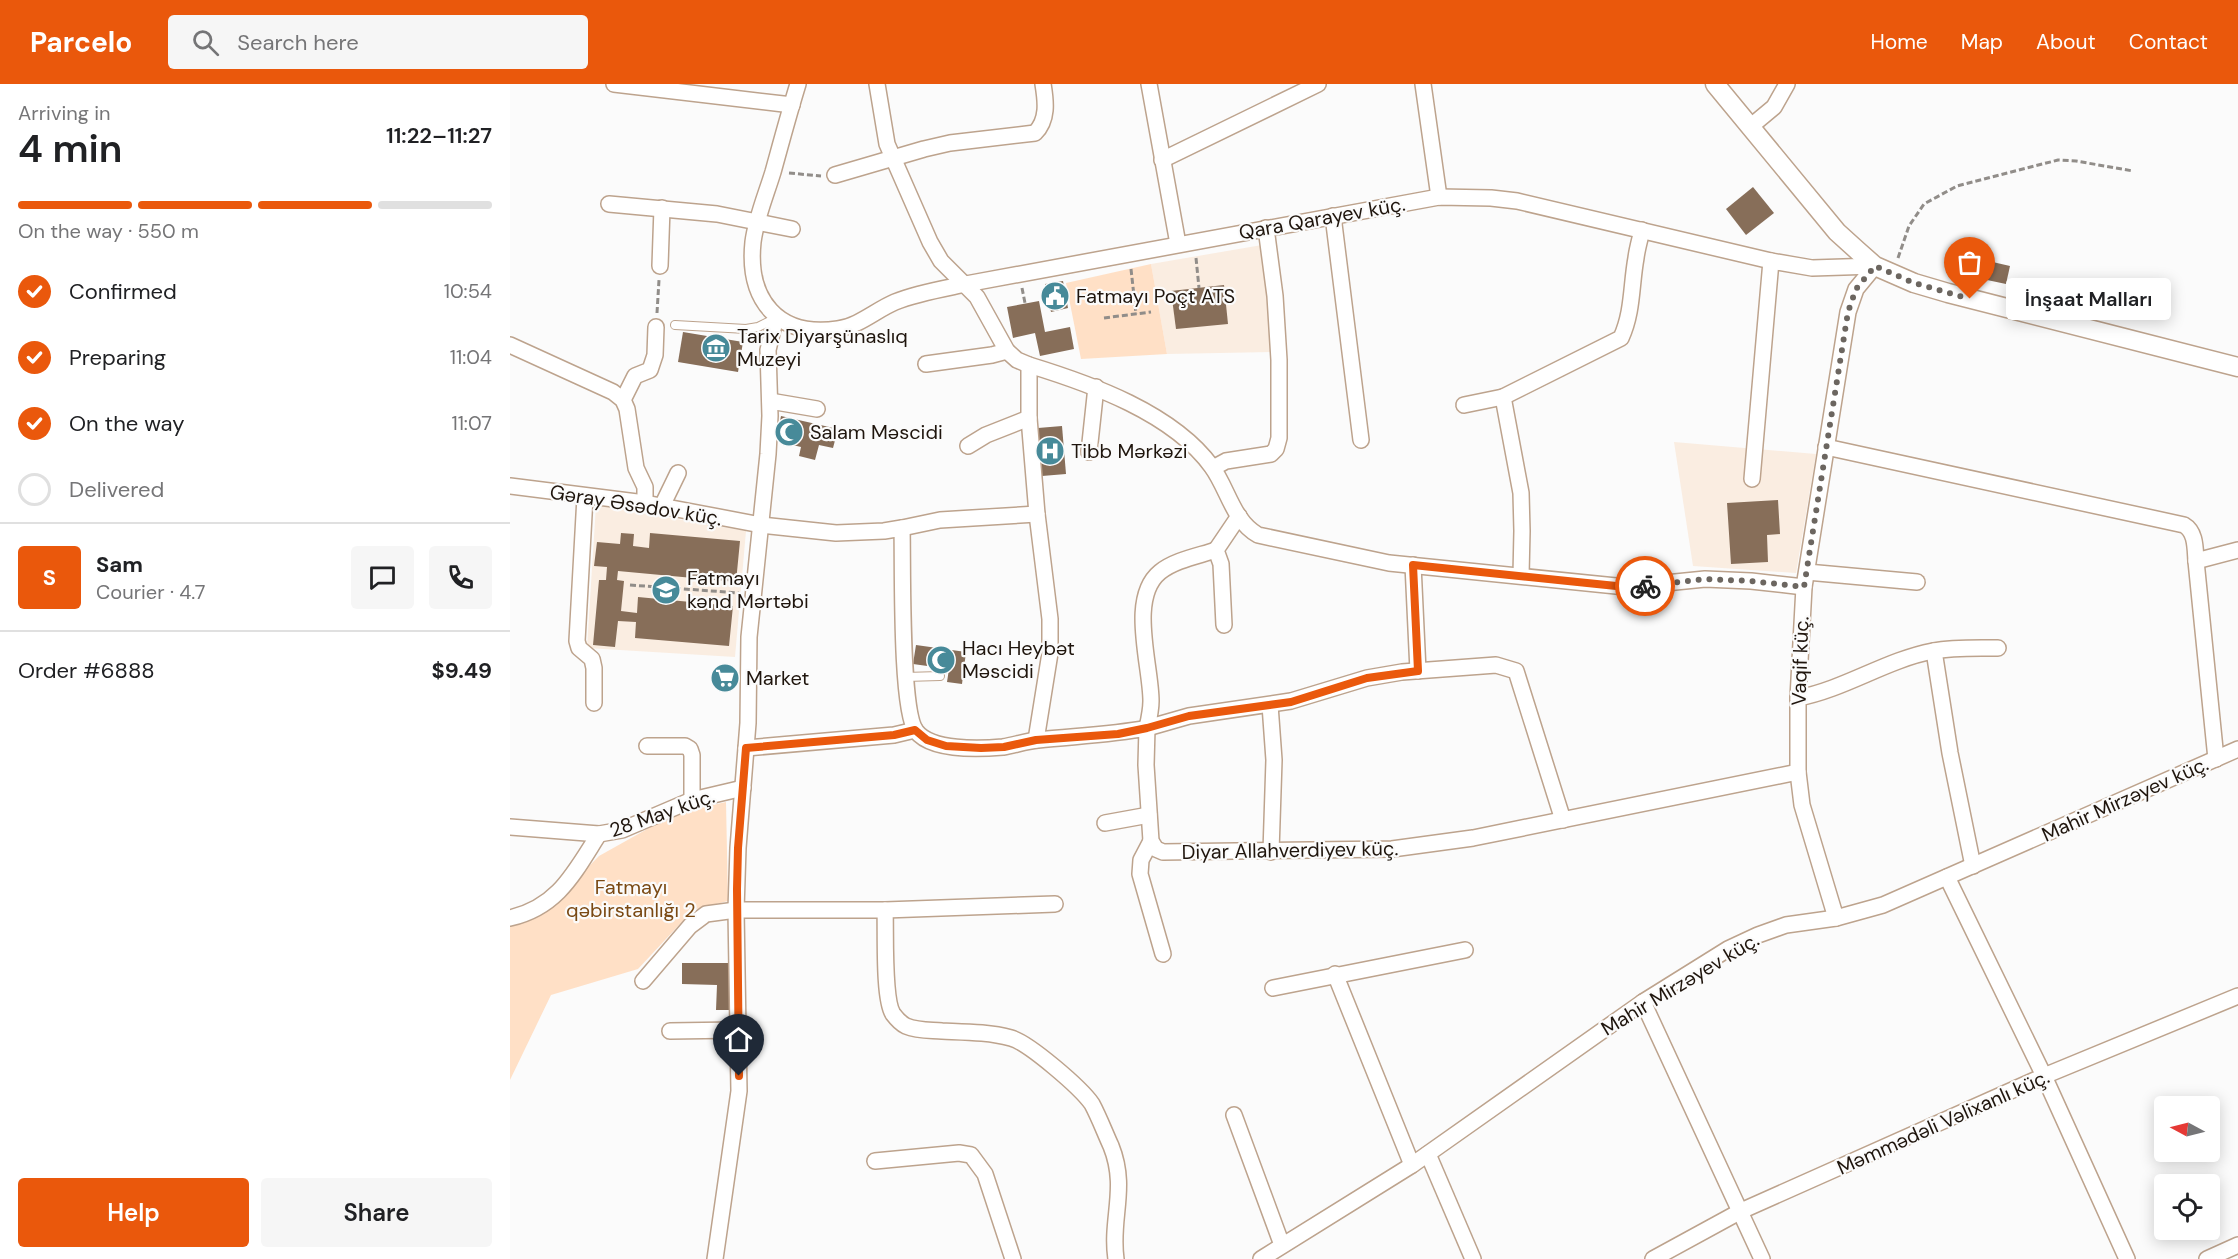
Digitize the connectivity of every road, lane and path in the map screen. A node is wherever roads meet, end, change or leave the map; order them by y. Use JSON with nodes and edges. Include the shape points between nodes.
{"nodes":[{"id":1,"x":614,"y":84,"type":"edge"},
{"id":2,"x":798,"y":84,"type":"edge"},
{"id":3,"x":877,"y":84,"type":"edge"},
{"id":4,"x":1044,"y":84,"type":"edge"},
{"id":5,"x":1149,"y":84,"type":"edge"},
{"id":6,"x":1318,"y":84,"type":"edge"},
{"id":7,"x":1424,"y":84,"type":"edge"},
{"id":8,"x":1715,"y":84,"type":"edge"},
{"id":9,"x":1786,"y":84,"type":"edge"},
{"id":10,"x":792,"y":105,"type":"junction"},
{"id":11,"x":1750,"y":127,"type":"junction"},
{"id":12,"x":893,"y":158,"type":"junction"},
{"id":13,"x":1162,"y":160,"type":"junction"},
{"id":14,"x":773,"y":171,"type":"junction"},
{"id":15,"x":2133,"y":171,"type":"dead end"},
{"id":16,"x":835,"y":175,"type":"joint"},
{"id":17,"x":1439,"y":197,"type":"junction"},
{"id":18,"x":609,"y":204,"type":"dead end"},
{"id":19,"x":662,"y":208,"type":"junction"},
{"id":20,"x":1333,"y":216,"type":"junction"},
{"id":21,"x":757,"y":223,"type":"junction"},
{"id":22,"x":792,"y":228,"type":"dead end"},
{"id":23,"x":1266,"y":228,"type":"junction"},
{"id":24,"x":1642,"y":230,"type":"junction"},
{"id":25,"x":1194,"y":241,"type":"junction"},
{"id":26,"x":1178,"y":244,"type":"junction"},
{"id":27,"x":1129,"y":252,"type":"junction"},
{"id":28,"x":1771,"y":261,"type":"junction"},
{"id":29,"x":660,"y":266,"type":"joint"},
{"id":30,"x":1875,"y":266,"type":"junction"},
{"id":31,"x":1893,"y":274,"type":"junction"},
{"id":32,"x":966,"y":284,"type":"junction"},
{"id":33,"x":1199,"y":288,"type":"dead end"},
{"id":34,"x":1151,"y":312,"type":"dead end"},
{"id":35,"x":1136,"y":314,"type":"junction"},
{"id":36,"x":776,"y":317,"type":"junction"},
{"id":37,"x":1104,"y":318,"type":"dead end"},
{"id":38,"x":675,"y":325,"type":"dead end"},
{"id":39,"x":656,"y":327,"type":"joint"},
{"id":40,"x":510,"y":345,"type":"edge"},
{"id":41,"x":1007,"y":351,"type":"junction"},
{"id":42,"x":926,"y":364,"type":"dead end"},
{"id":43,"x":1029,"y":365,"type":"junction"},
{"id":44,"x":2238,"y":367,"type":"edge"},
{"id":45,"x":1096,"y":387,"type":"junction"},
{"id":46,"x":1503,"y":397,"type":"junction"},
{"id":47,"x":623,"y":400,"type":"junction"},
{"id":48,"x":770,"y":401,"type":"junction"},
{"id":49,"x":1464,"y":405,"type":"dead end"},
{"id":50,"x":817,"y":409,"type":"dead end"},
{"id":51,"x":1029,"y":418,"type":"junction"},
{"id":52,"x":1361,"y":440,"type":"dead end"},
{"id":53,"x":968,"y":446,"type":"dead end"},
{"id":54,"x":1826,"y":447,"type":"junction"},
{"id":55,"x":1089,"y":452,"type":"dead end"},
{"id":56,"x":1213,"y":468,"type":"junction"},
{"id":57,"x":678,"y":473,"type":"dead end"},
{"id":58,"x":1752,"y":479,"type":"dead end"},
{"id":59,"x":510,"y":486,"type":"edge"},
{"id":60,"x":585,"y":497,"type":"junction"},
{"id":61,"x":645,"y":503,"type":"junction"},
{"id":62,"x":662,"y":506,"type":"junction"},
{"id":63,"x":1037,"y":514,"type":"junction"},
{"id":64,"x":1239,"y":516,"type":"junction"},
{"id":65,"x":761,"y":525,"type":"junction"},
{"id":66,"x":902,"y":528,"type":"junction"},
{"id":67,"x":1216,"y":550,"type":"junction"},
{"id":68,"x":2238,"y":550,"type":"edge"},
{"id":69,"x":2196,"y":561,"type":"junction"},
{"id":70,"x":1413,"y":565,"type":"junction"},
{"id":71,"x":1521,"y":575,"type":"junction"},
{"id":72,"x":1806,"y":580,"type":"junction"},
{"id":73,"x":1917,"y":582,"type":"dead end"},
{"id":74,"x":630,"y":585,"type":"dead end"},
{"id":75,"x":753,"y":594,"type":"junction"},
{"id":76,"x":1224,"y":625,"type":"dead end"},
{"id":77,"x":1998,"y":648,"type":"dead end"},
{"id":78,"x":1934,"y":651,"type":"junction"},
{"id":79,"x":1418,"y":671,"type":"junction"},
{"id":80,"x":940,"y":676,"type":"dead end"},
{"id":81,"x":905,"y":677,"type":"junction"},
{"id":82,"x":1798,"y":698,"type":"junction"},
{"id":83,"x":594,"y":703,"type":"dead end"},
{"id":84,"x":1270,"y":705,"type":"junction"},
{"id":85,"x":1147,"y":728,"type":"junction"},
{"id":86,"x":915,"y":730,"type":"junction"},
{"id":87,"x":1036,"y":740,"type":"junction"},
{"id":88,"x":647,"y":746,"type":"dead end"},
{"id":89,"x":746,"y":748,"type":"junction"},
{"id":90,"x":2238,"y":749,"type":"edge"},
{"id":91,"x":2216,"y":759,"type":"junction"},
{"id":92,"x":1798,"y":772,"type":"junction"},
{"id":93,"x":743,"y":788,"type":"junction"},
{"id":94,"x":693,"y":800,"type":"junction"},
{"id":95,"x":1149,"y":815,"type":"junction"},
{"id":96,"x":1563,"y":820,"type":"junction"},
{"id":97,"x":1105,"y":823,"type":"dead end"},
{"id":98,"x":510,"y":827,"type":"edge"},
{"id":99,"x":599,"y":834,"type":"junction"},
{"id":100,"x":1150,"y":841,"type":"junction"},
{"id":101,"x":1271,"y":852,"type":"junction"},
{"id":102,"x":1972,"y":866,"type":"junction"},
{"id":103,"x":1947,"y":877,"type":"junction"},
{"id":104,"x":1055,"y":904,"type":"dead end"},
{"id":105,"x":736,"y":910,"type":"junction"},
{"id":106,"x":885,"y":910,"type":"junction"},
{"id":107,"x":510,"y":918,"type":"edge"},
{"id":108,"x":1836,"y":918,"type":"junction"},
{"id":109,"x":1465,"y":950,"type":"dead end"},
{"id":110,"x":1163,"y":954,"type":"dead end"},
{"id":111,"x":1335,"y":974,"type":"junction"},
{"id":112,"x":643,"y":981,"type":"dead end"},
{"id":113,"x":1273,"y":988,"type":"dead end"},
{"id":114,"x":2238,"y":996,"type":"edge"},
{"id":115,"x":1643,"y":1002,"type":"junction"},
{"id":116,"x":737,"y":1030,"type":"junction"},
{"id":117,"x":670,"y":1031,"type":"dead end"},
{"id":118,"x":2044,"y":1076,"type":"junction"},
{"id":119,"x":1234,"y":1115,"type":"dead end"},
{"id":120,"x":1428,"y":1154,"type":"junction"},
{"id":121,"x":875,"y":1161,"type":"dead end"},
{"id":122,"x":1412,"y":1164,"type":"junction"},
{"id":123,"x":1741,"y":1211,"type":"junction"},
{"id":124,"x":1282,"y":1245,"type":"junction"},
{"id":125,"x":2238,"y":1245,"type":"edge"},
{"id":126,"x":715,"y":1259,"type":"edge"},
{"id":127,"x":1013,"y":1259,"type":"edge"},
{"id":128,"x":1116,"y":1259,"type":"edge"},
{"id":129,"x":1261,"y":1259,"type":"edge"},
{"id":130,"x":1473,"y":1259,"type":"edge"},
{"id":131,"x":1653,"y":1259,"type":"edge"},
{"id":132,"x":1762,"y":1259,"type":"edge"},
{"id":133,"x":2127,"y":1259,"type":"edge"},
{"id":134,"x":2207,"y":1259,"type":"edge"}],
"edges":[{"from":1,"to":10,"type":"street"},
{"from":2,"to":10,"type":"street"},
{"from":3,"to":12,"type":"street"},
{"from":4,"to":12,"type":"street","via":[[1043,125],[1035,133],[950,143]]},
{"from":5,"to":13,"type":"street"},
{"from":6,"to":13,"type":"street"},
{"from":7,"to":17,"type":"street"},
{"from":8,"to":11,"type":"street","name":"Qara Qarayev küç."},
{"from":9,"to":11,"type":"street","via":[[1774,107]]},
{"from":10,"to":14,"type":"street"},
{"from":11,"to":30,"type":"street","name":"Qara Qarayev küç.","via":[[1837,232]]},
{"from":12,"to":16,"type":"street"},
{"from":12,"to":32,"type":"street","via":[[930,242],[942,261]]},
{"from":13,"to":26,"type":"street"},
{"from":14,"to":16,"type":"path"},
{"from":14,"to":21,"type":"street"},
{"from":15,"to":31,"type":"path","via":[[2058,160],[1957,186],[1924,204],[1909,226]]},
{"from":17,"to":20,"type":"street","name":"Qara Qarayev küç."},
{"from":17,"to":24,"type":"street","name":"Qara Qarayev küç.","via":[[1517,201]]},
{"from":18,"to":19,"type":"street"},
{"from":19,"to":21,"type":"street"},
{"from":19,"to":29,"type":"street"},
{"from":20,"to":23,"type":"street","name":"Qara Qarayev küç."},
{"from":20,"to":52,"type":"street"},
{"from":21,"to":22,"type":"street"},
{"from":21,"to":36,"type":"street","via":[[754,279],[765,306]]},
{"from":23,"to":25,"type":"street","name":"Qara Qarayev küç."},
{"from":23,"to":56,"type":"street","via":[[1279,360],[1279,438],[1271,454],[1226,461]]},
{"from":24,"to":28,"type":"street","name":"Qara Qarayev küç."},
{"from":24,"to":46,"type":"street","via":[[1622,338]]},
{"from":25,"to":26,"type":"street","name":"Qara Qarayev küç."},
{"from":25,"to":33,"type":"path"},
{"from":26,"to":27,"type":"street","name":"Qara Qarayev küç."},
{"from":27,"to":32,"type":"street","name":"Qara Qarayev küç."},
{"from":27,"to":35,"type":"path"},
{"from":28,"to":30,"type":"street","name":"Qara Qarayev küç.","via":[[1812,268]]},
{"from":28,"to":58,"type":"street"},
{"from":29,"to":39,"type":"path"},
{"from":30,"to":31,"type":"street","name":"Qara Qarayev küç."},
{"from":30,"to":54,"type":"street","name":"Vaqif küç.","via":[[1856,289],[1848,312]]},
{"from":31,"to":44,"type":"street","name":"Qara Qarayev küç.","via":[[1948,293]]},
{"from":32,"to":36,"type":"street","name":"Qara Qarayev küç.","via":[[909,297],[840,329],[805,329]]},
{"from":32,"to":41,"type":"street"},
{"from":34,"to":35,"type":"path"},
{"from":35,"to":37,"type":"path"},
{"from":36,"to":38,"type":"lane","via":[[746,329]]},
{"from":36,"to":48,"type":"street","via":[[768,350]]},
{"from":39,"to":47,"type":"street","via":[[650,370],[635,376]]},
{"from":40,"to":47,"type":"street"},
{"from":41,"to":42,"type":"street"},
{"from":41,"to":43,"type":"street"},
{"from":43,"to":45,"type":"street"},
{"from":43,"to":51,"type":"street"},
{"from":45,"to":55,"type":"street"},
{"from":45,"to":56,"type":"street","via":[[1178,432]]},
{"from":46,"to":49,"type":"street"},
{"from":46,"to":71,"type":"street","via":[[1521,493]]},
{"from":47,"to":61,"type":"street","via":[[636,468],[645,487]]},
{"from":48,"to":50,"type":"street"},
{"from":48,"to":65,"type":"street"},
{"from":51,"to":53,"type":"street"},
{"from":51,"to":63,"type":"street"},
{"from":54,"to":69,"type":"street","via":[[2184,525],[2193,535]]},
{"from":54,"to":72,"type":"street","name":"Vaqif küç."},
{"from":56,"to":64,"type":"street"},
{"from":57,"to":62,"type":"street"},
{"from":59,"to":60,"type":"street","name":"Gəray Əsədov küç."},
{"from":60,"to":61,"type":"street","name":"Gəray Əsədov küç."},
{"from":60,"to":83,"type":"street","via":[[577,640],[579,648],[592,659]]},
{"from":61,"to":62,"type":"street","name":"Gəray Əsədov küç."},
{"from":62,"to":65,"type":"street","name":"Gəray Əsədov küç."},
{"from":63,"to":66,"type":"street","via":[[940,520]]},
{"from":63,"to":87,"type":"street","via":[[1050,619],[1050,652]]},
{"from":64,"to":67,"type":"street"},
{"from":64,"to":70,"type":"street","via":[[1258,535]]},
{"from":65,"to":66,"type":"street","via":[[836,533]]},
{"from":65,"to":75,"type":"street"},
{"from":66,"to":81,"type":"street"},
{"from":67,"to":76,"type":"street","via":[[1221,564]]},
{"from":67,"to":85,"type":"street","via":[[1159,572],[1143,597],[1151,699]]},
{"from":68,"to":69,"type":"street"},
{"from":69,"to":91,"type":"street"},
{"from":70,"to":71,"type":"street"},
{"from":70,"to":79,"type":"street"},
{"from":71,"to":72,"type":"street","via":[[1626,587],[1705,579]]},
{"from":72,"to":73,"type":"street"},
{"from":72,"to":82,"type":"street","name":"Vaqif küç."},
{"from":74,"to":75,"type":"path"},
{"from":75,"to":89,"type":"street"},
{"from":77,"to":78,"type":"street"},
{"from":78,"to":82,"type":"street","via":[[1822,693]]},
{"from":78,"to":102,"type":"street"},
{"from":79,"to":84,"type":"street","via":[[1367,678]]},
{"from":79,"to":96,"type":"street","via":[[1496,665],[1516,671]]},
{"from":80,"to":81,"type":"lane"},
{"from":81,"to":86,"type":"street"},
{"from":82,"to":92,"type":"street","name":"Vaqif küç."},
{"from":84,"to":85,"type":"street","via":[[1189,716]]},
{"from":84,"to":101,"type":"street","via":[[1274,760]]},
{"from":85,"to":87,"type":"street"},
{"from":85,"to":95,"type":"street"},
{"from":86,"to":87,"type":"street","via":[[927,740],[946,746],[1004,747]]},
{"from":86,"to":89,"type":"street"},
{"from":88,"to":94,"type":"street","via":[[690,749]]},
{"from":89,"to":93,"type":"street"},
{"from":90,"to":91,"type":"street","name":"Mahir Mirzəyev küç."},
{"from":91,"to":102,"type":"street","name":"Mahir Mirzəyev küç."},
{"from":92,"to":96,"type":"street","name":"Diyar Allahverdiyev küç."},
{"from":92,"to":108,"type":"street","name":"Vaqif küç.","via":[[1802,805]]},
{"from":93,"to":94,"type":"street","name":"28 May küç."},
{"from":93,"to":105,"type":"street"},
{"from":94,"to":99,"type":"street","name":"28 May küç.","via":[[622,830]]},
{"from":95,"to":97,"type":"street"},
{"from":95,"to":100,"type":"street"},
{"from":96,"to":101,"type":"street","name":"Diyar Allahverdiyev küç.","via":[[1392,849]]},
{"from":98,"to":99,"type":"street","name":"28 May küç."},
{"from":99,"to":107,"type":"street","via":[[566,884],[540,909]]},
{"from":100,"to":101,"type":"street","name":"Diyar Allahverdiyev küç.","via":[[1163,852]]},
{"from":100,"to":110,"type":"street","via":[[1141,860],[1140,874]]},
{"from":102,"to":103,"type":"street","name":"Mahir Mirzəyev küç."},
{"from":103,"to":108,"type":"street","name":"Mahir Mirzəyev küç.","via":[[1883,905]]},
{"from":103,"to":118,"type":"street"},
{"from":104,"to":106,"type":"street"},
{"from":105,"to":106,"type":"street"},
{"from":105,"to":112,"type":"street","via":[[706,914],[690,926]]},
{"from":105,"to":116,"type":"street"},
{"from":106,"to":128,"type":"street","via":[[888,997],[892,1012],[904,1025],[1013,1039],[1076,1086],[1091,1104],[1112,1148],[1118,1174]]},
{"from":108,"to":115,"type":"street","name":"Mahir Mirzəyev küç.","via":[[1786,925],[1758,934]]},
{"from":109,"to":111,"type":"street"},
{"from":111,"to":113,"type":"street"},
{"from":111,"to":122,"type":"street"},
{"from":114,"to":118,"type":"street","name":"Məmmədəli Vəlixanlı küç."},
{"from":115,"to":120,"type":"street","name":"Mahir Mirzəyev küç."},
{"from":115,"to":123,"type":"street"},
{"from":116,"to":117,"type":"street"},
{"from":116,"to":126,"type":"street","via":[[739,1091]]},
{"from":118,"to":123,"type":"street","name":"Məmmədəli Vəlixanlı küç."},
{"from":118,"to":133,"type":"street"},
{"from":119,"to":124,"type":"street"},
{"from":120,"to":122,"type":"street","name":"Mahir Mirzəyev küç."},
{"from":120,"to":130,"type":"street"},
{"from":121,"to":127,"type":"street","via":[[971,1155],[985,1174]]},
{"from":122,"to":124,"type":"street","name":"Mahir Mirzəyev küç."},
{"from":123,"to":131,"type":"street","name":"Məmmədəli Vəlixanlı küç."},
{"from":123,"to":132,"type":"street"},
{"from":124,"to":129,"type":"street","name":"Mahir Mirzəyev küç."},
{"from":125,"to":134,"type":"street"}]}
